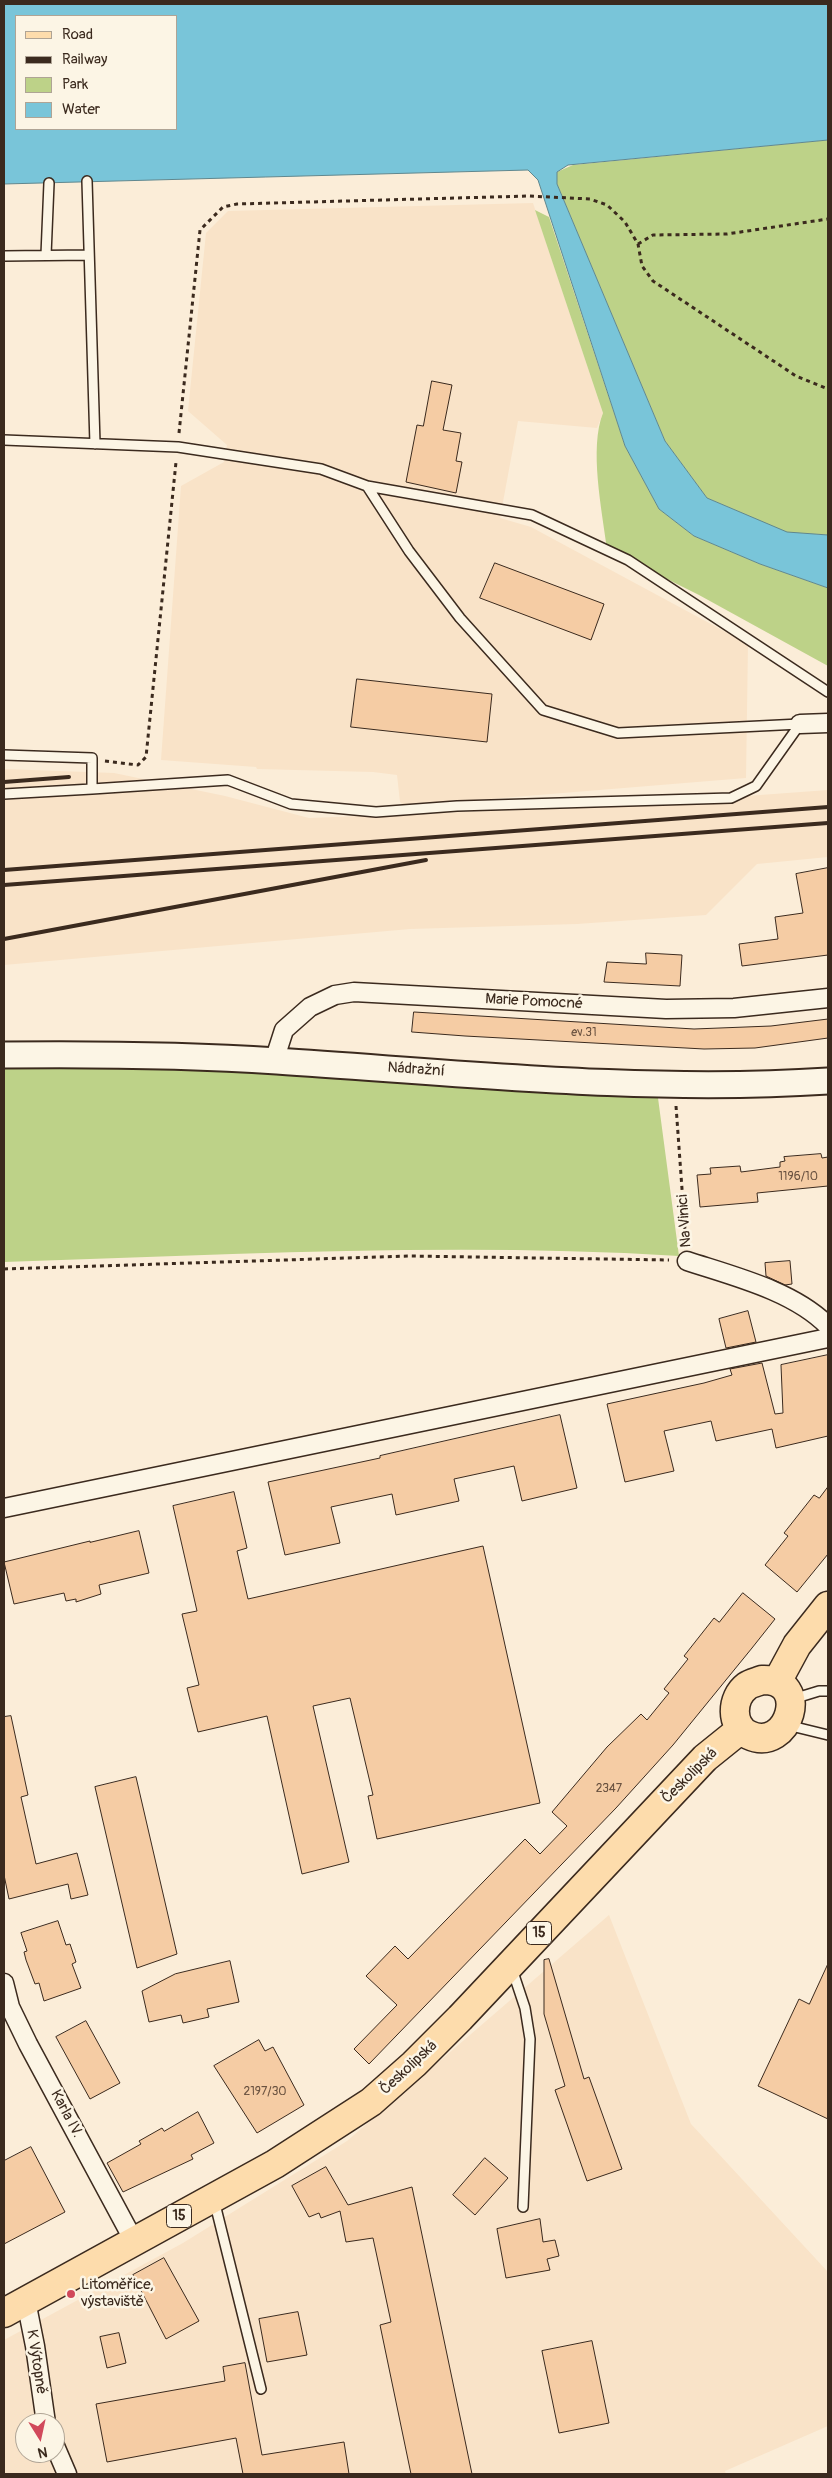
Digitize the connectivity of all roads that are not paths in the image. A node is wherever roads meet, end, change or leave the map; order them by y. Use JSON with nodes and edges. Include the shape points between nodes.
{"nodes":[{"id":1,"x":86,"y":181,"type":"dead end"},
{"id":2,"x":49,"y":183,"type":"dead end"},
{"id":3,"x":46,"y":255,"type":"junction"},
{"id":4,"x":89,"y":255,"type":"junction"},
{"id":5,"x":4,"y":256,"type":"edge"},
{"id":6,"x":4,"y":440,"type":"edge"},
{"id":7,"x":95,"y":444,"type":"junction"},
{"id":8,"x":367,"y":486,"type":"junction"},
{"id":9,"x":828,"y":692,"type":"edge"},
{"id":10,"x":828,"y":722,"type":"edge"},
{"id":11,"x":800,"y":724,"type":"junction"},
{"id":12,"x":4,"y":756,"type":"edge"},
{"id":13,"x":92,"y":788,"type":"junction"},
{"id":14,"x":4,"y":794,"type":"edge"},
{"id":15,"x":828,"y":998,"type":"edge"},
{"id":16,"x":4,"y":1055,"type":"edge"},
{"id":17,"x":274,"y":1061,"type":"junction"},
{"id":18,"x":828,"y":1081,"type":"edge"},
{"id":19,"x":688,"y":1261,"type":"road end"},
{"id":20,"x":828,"y":1326,"type":"edge"},
{"id":21,"x":828,"y":1338,"type":"edge"},
{"id":22,"x":4,"y":1508,"type":"edge"},
{"id":23,"x":828,"y":1606,"type":"edge"},
{"id":24,"x":828,"y":1691,"type":"edge"},
{"id":25,"x":784,"y":1702,"type":"junction"},
{"id":26,"x":740,"y":1729,"type":"junction"},
{"id":27,"x":828,"y":1735,"type":"edge"},
{"id":28,"x":510,"y":1964,"type":"junction"},
{"id":29,"x":4,"y":1983,"type":"edge"},
{"id":30,"x":213,"y":2198,"type":"junction"},
{"id":31,"x":523,"y":2207,"type":"dead end"},
{"id":32,"x":134,"y":2241,"type":"junction"},
{"id":33,"x":15,"y":2307,"type":"edge"},
{"id":34,"x":261,"y":2389,"type":"dead end"},
{"id":35,"x":45,"y":2413,"type":"edge"}],
"edges":[{"from":1,"to":4,"type":"lane"},
{"from":2,"to":3,"type":"lane"},
{"from":3,"to":4,"type":"lane"},
{"from":3,"to":5,"type":"lane"},
{"from":4,"to":7,"type":"lane"},
{"from":6,"to":7,"type":"lane"},
{"from":7,"to":8,"type":"lane","via":[[178,447],[321,469]]},
{"from":8,"to":9,"type":"lane","via":[[532,515],[628,560]]},
{"from":8,"to":11,"type":"lane","via":[[409,551],[460,618],[542,710],[618,733]]},
{"from":10,"to":11,"type":"street"},
{"from":11,"to":13,"type":"lane","via":[[756,786],[731,798],[458,806],[376,812],[291,804],[228,780]]},
{"from":12,"to":13,"type":"lane","via":[[92,758]]},
{"from":13,"to":14,"type":"lane"},
{"from":15,"to":17,"type":"street","name":"Marie Pomocné","via":[[734,1008],[666,1009],[354,992],[335,995],[310,1007],[284,1030]]},
{"from":16,"to":17,"type":"main road","name":"Nádražní","via":[[111,1054]]},
{"from":17,"to":18,"type":"main road","name":"Nádražní","via":[[675,1085]]},
{"from":19,"to":20,"type":"street","name":"Na Vinici","via":[[797,1303],[813,1311]]},
{"from":21,"to":22,"type":"street"},
{"from":23,"to":25,"type":"main road","via":[[797,1645]]},
{"from":24,"to":25,"type":"lane"},
{"from":25,"to":26,"type":"main road","via":[[775,1734],[761,1738]]},
{"from":25,"to":26,"type":"main road","via":[[762,1680],[742,1691],[734,1714]]},
{"from":25,"to":27,"type":"lane"},
{"from":26,"to":28,"type":"main road","name":"Českolipská","number":"15","via":[[705,1758]]},
{"from":28,"to":30,"type":"main road","name":"Českolipská","number":"15","via":[[414,2064],[372,2102],[275,2164]]},
{"from":28,"to":31,"type":"lane","via":[[530,2039]]},
{"from":29,"to":32,"type":"street","name":"Karla IV.","via":[[10,2007],[28,2044]]},
{"from":30,"to":32,"type":"main road","name":"Českolipská","number":"15"},
{"from":30,"to":34,"type":"lane"},
{"from":32,"to":33,"type":"main road","name":"Českolipská","number":"15"},
{"from":33,"to":35,"type":"street","name":"K Výtopně","via":[[35,2346]]}]}
